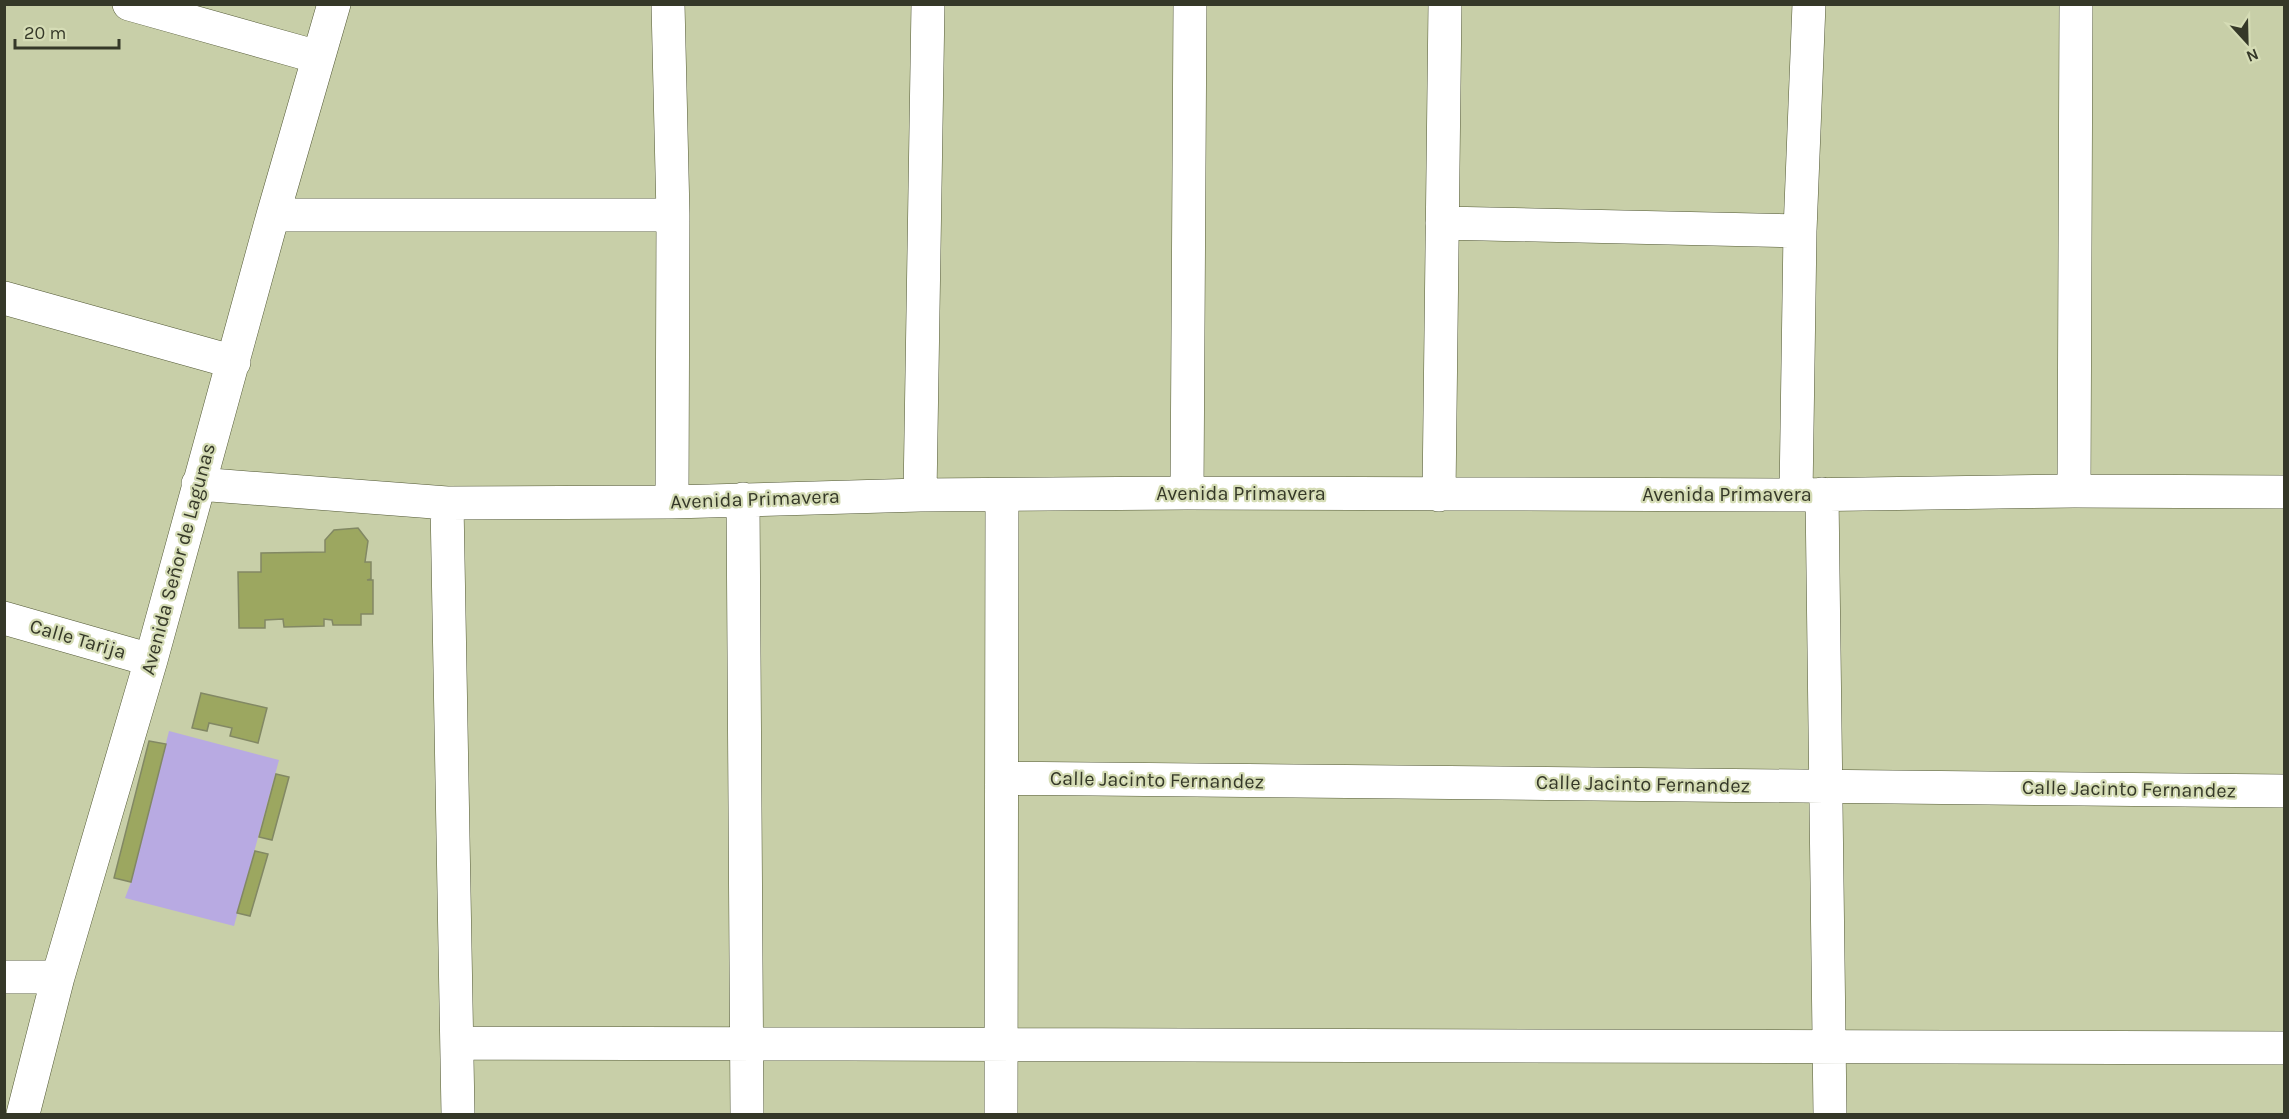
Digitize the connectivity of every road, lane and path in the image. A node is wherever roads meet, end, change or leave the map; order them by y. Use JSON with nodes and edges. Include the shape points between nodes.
{"nodes":[{"id":1,"x":129,"y":4,"type":"edge"},
{"id":2,"x":334,"y":4,"type":"edge"},
{"id":3,"x":668,"y":4,"type":"edge"},
{"id":4,"x":928,"y":4,"type":"edge"},
{"id":5,"x":1190,"y":4,"type":"edge"},
{"id":6,"x":1445,"y":4,"type":"edge"},
{"id":7,"x":1809,"y":4,"type":"edge"},
{"id":8,"x":2076,"y":4,"type":"edge"},
{"id":9,"x":318,"y":57,"type":"junction"},
{"id":10,"x":273,"y":215,"type":"junction"},
{"id":11,"x":673,"y":215,"type":"junction"},
{"id":12,"x":1442,"y":223,"type":"junction"},
{"id":13,"x":1800,"y":231,"type":"junction"},
{"id":14,"x":4,"y":298,"type":"edge"},
{"id":15,"x":234,"y":362,"type":"junction"},
{"id":16,"x":198,"y":484,"type":"junction"},
{"id":17,"x":2074,"y":491,"type":"junction"},
{"id":18,"x":2284,"y":492,"type":"edge"},
{"id":19,"x":1187,"y":493,"type":"junction"},
{"id":20,"x":1809,"y":494,"type":"junction"},
{"id":21,"x":920,"y":495,"type":"junction"},
{"id":22,"x":1002,"y":495,"type":"junction"},
{"id":23,"x":1438,"y":495,"type":"junction"},
{"id":24,"x":743,"y":499,"type":"junction"},
{"id":25,"x":672,"y":502,"type":"junction"},
{"id":26,"x":447,"y":503,"type":"junction"},
{"id":27,"x":4,"y":618,"type":"edge"},
{"id":28,"x":151,"y":660,"type":"junction"},
{"id":29,"x":1002,"y":778,"type":"junction"},
{"id":30,"x":1826,"y":786,"type":"junction"},
{"id":31,"x":2284,"y":791,"type":"edge"},
{"id":32,"x":58,"y":977,"type":"junction"},
{"id":33,"x":4,"y":978,"type":"edge"},
{"id":34,"x":457,"y":1043,"type":"junction"},
{"id":35,"x":748,"y":1046,"type":"junction"},
{"id":36,"x":1000,"y":1046,"type":"junction"},
{"id":37,"x":1829,"y":1047,"type":"junction"},
{"id":38,"x":2284,"y":1048,"type":"edge"},
{"id":39,"x":23,"y":1114,"type":"edge"},
{"id":40,"x":458,"y":1114,"type":"edge"},
{"id":41,"x":747,"y":1114,"type":"edge"},
{"id":42,"x":1001,"y":1114,"type":"edge"},
{"id":43,"x":1830,"y":1114,"type":"edge"}],
"edges":[{"from":1,"to":9,"type":"street"},
{"from":2,"to":9,"type":"street","name":"Avenida Señor de Lagunas"},
{"from":3,"to":11,"type":"street"},
{"from":4,"to":21,"type":"street"},
{"from":5,"to":19,"type":"street"},
{"from":6,"to":12,"type":"street"},
{"from":7,"to":13,"type":"street"},
{"from":8,"to":17,"type":"street"},
{"from":9,"to":10,"type":"street","name":"Avenida Señor de Lagunas"},
{"from":10,"to":11,"type":"street"},
{"from":10,"to":15,"type":"street","name":"Avenida Señor de Lagunas"},
{"from":11,"to":25,"type":"street"},
{"from":12,"to":13,"type":"street"},
{"from":12,"to":23,"type":"street"},
{"from":13,"to":20,"type":"street"},
{"from":14,"to":15,"type":"street"},
{"from":15,"to":16,"type":"street","name":"Avenida Señor de Lagunas"},
{"from":16,"to":26,"type":"street","name":"Avenida Primavera"},
{"from":16,"to":28,"type":"street","name":"Avenida Señor de Lagunas"},
{"from":17,"to":18,"type":"street","name":"Avenida Primavera"},
{"from":17,"to":20,"type":"street","name":"Avenida Primavera"},
{"from":19,"to":22,"type":"street","name":"Avenida Primavera"},
{"from":19,"to":23,"type":"street","name":"Avenida Primavera"},
{"from":20,"to":23,"type":"street","name":"Avenida Primavera"},
{"from":20,"to":30,"type":"street"},
{"from":21,"to":22,"type":"street","name":"Avenida Primavera"},
{"from":21,"to":24,"type":"street","name":"Avenida Primavera"},
{"from":22,"to":29,"type":"street"},
{"from":24,"to":25,"type":"street","name":"Avenida Primavera"},
{"from":24,"to":35,"type":"street"},
{"from":25,"to":26,"type":"street","name":"Avenida Primavera"},
{"from":26,"to":34,"type":"street"},
{"from":27,"to":28,"type":"street","name":"Calle Tarija"},
{"from":28,"to":32,"type":"street","name":"Avenida Señor de Lagunas"},
{"from":29,"to":30,"type":"street","name":"Calle Jacinto Fernandez"},
{"from":29,"to":36,"type":"street"},
{"from":30,"to":31,"type":"street","name":"Calle Jacinto Fernandez"},
{"from":30,"to":37,"type":"street"},
{"from":32,"to":33,"type":"street"},
{"from":32,"to":39,"type":"street","name":"Avenida Señor de Lagunas"},
{"from":34,"to":35,"type":"street"},
{"from":34,"to":40,"type":"street"},
{"from":35,"to":36,"type":"street"},
{"from":35,"to":41,"type":"street"},
{"from":36,"to":37,"type":"street"},
{"from":36,"to":42,"type":"street"},
{"from":37,"to":38,"type":"street"},
{"from":37,"to":43,"type":"street"}]}
